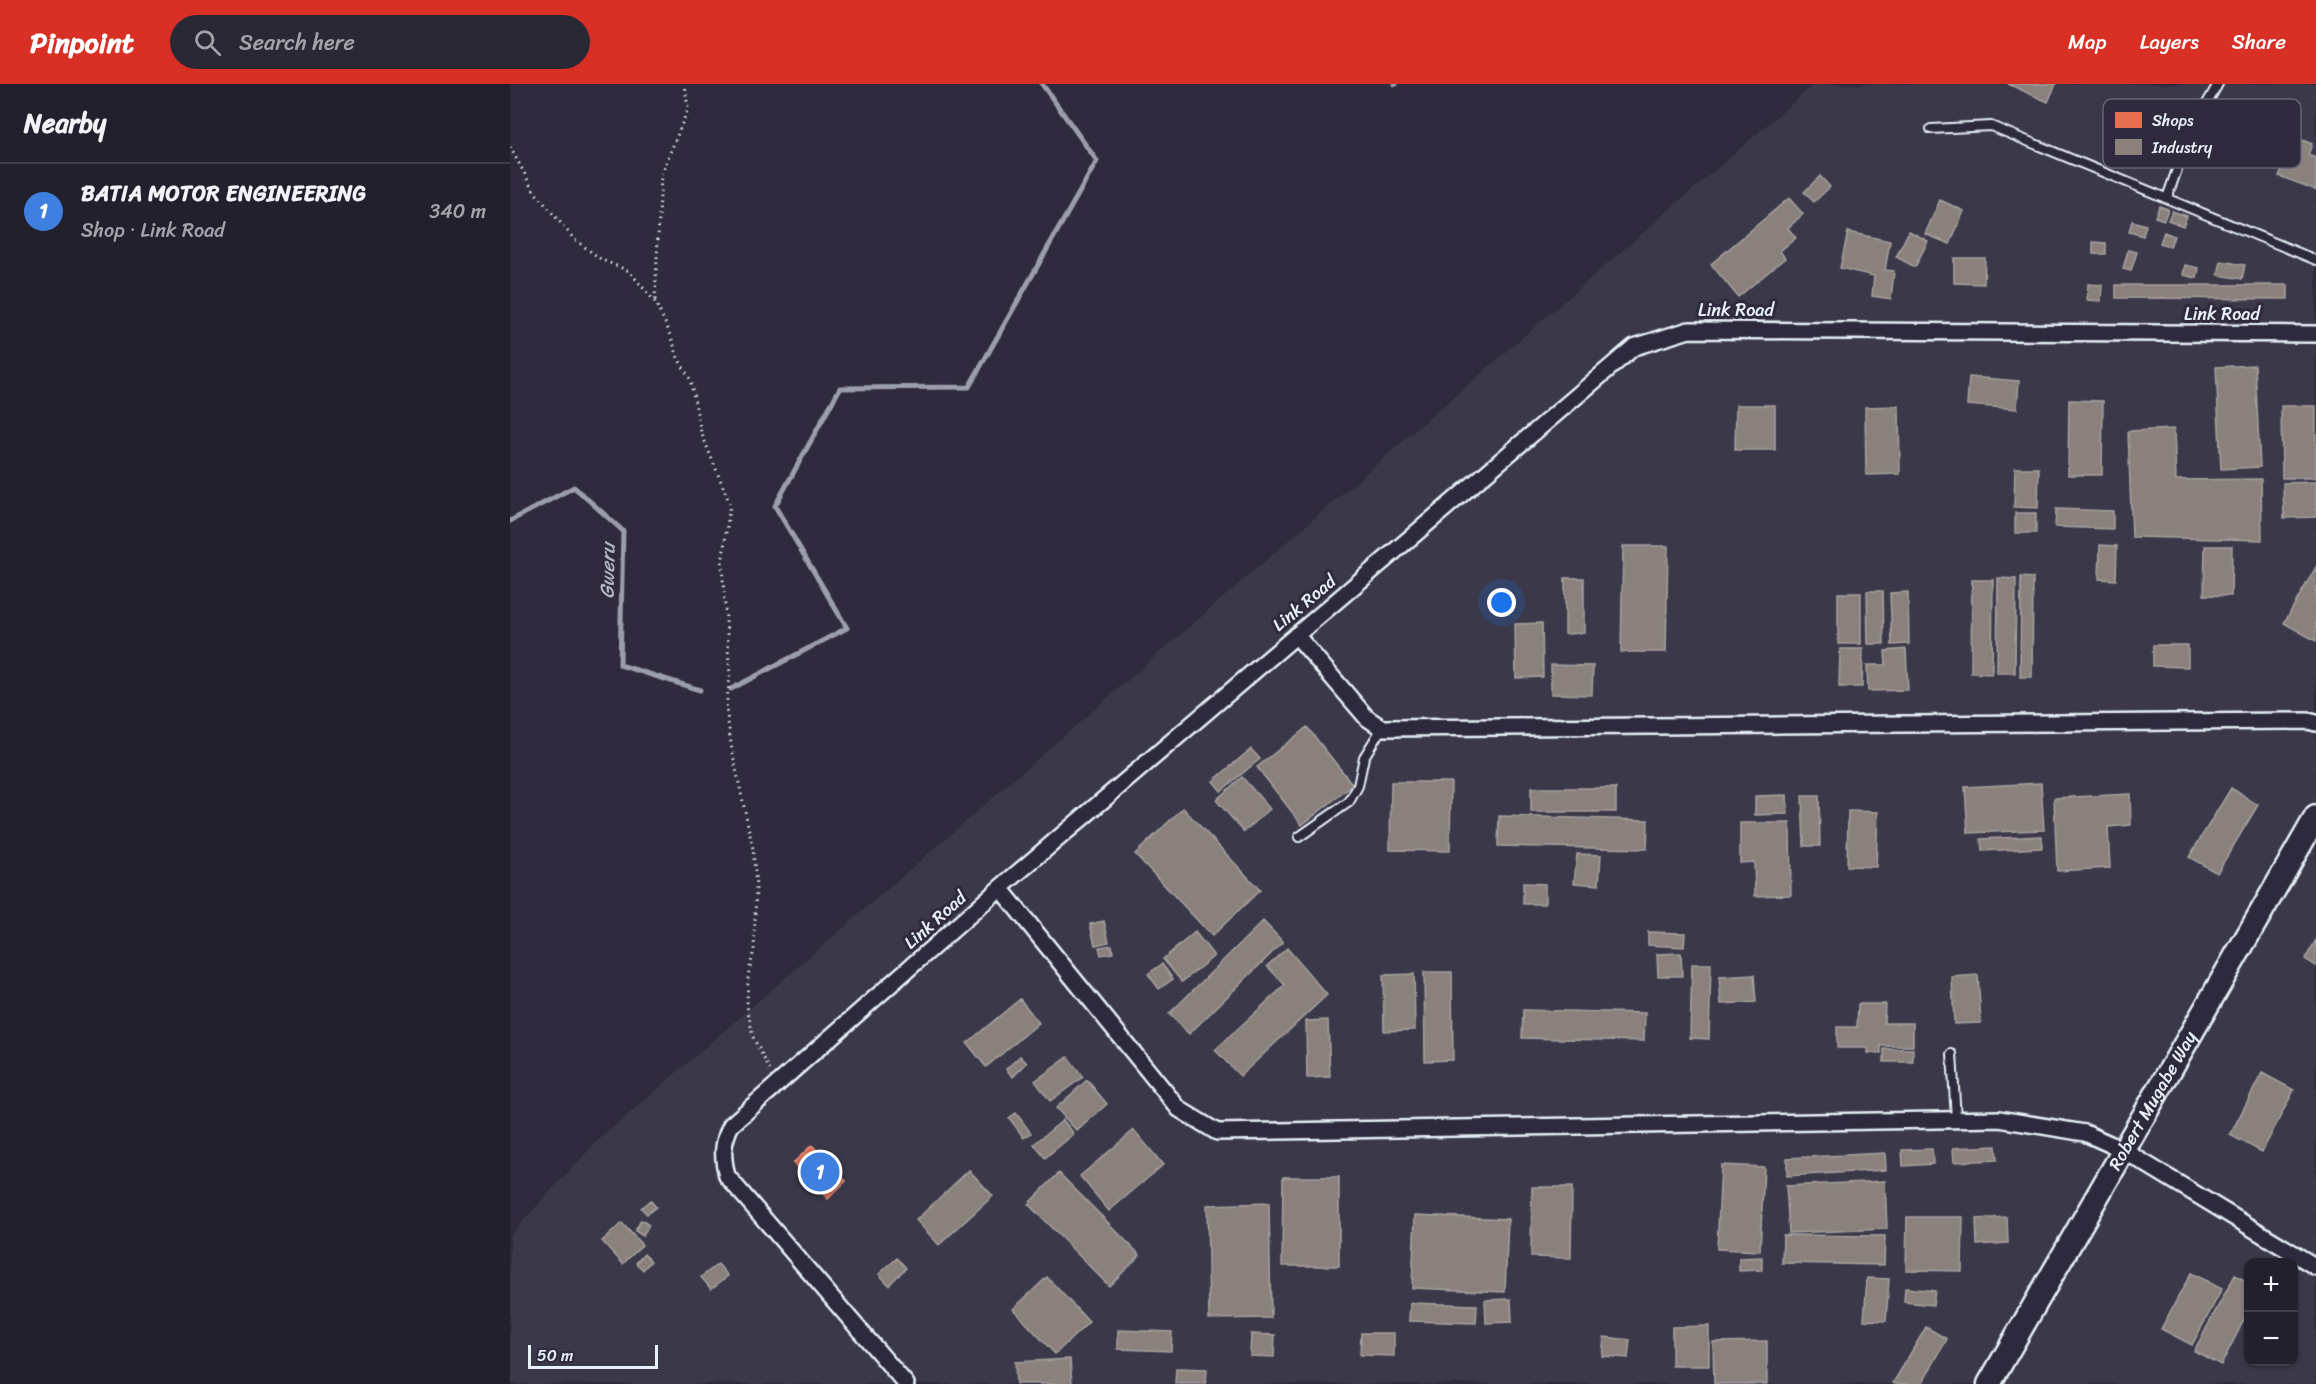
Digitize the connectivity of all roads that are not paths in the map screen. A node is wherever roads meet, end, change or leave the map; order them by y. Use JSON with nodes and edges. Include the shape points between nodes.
{"nodes":[{"id":1,"x":2218,"y":84,"type":"edge"},
{"id":2,"x":2209,"y":99,"type":"edge"},
{"id":3,"x":1931,"y":129,"type":"dead end"},
{"id":4,"x":2178,"y":168,"type":"edge"},
{"id":5,"x":2168,"y":198,"type":"junction"},
{"id":6,"x":2316,"y":260,"type":"edge"},
{"id":7,"x":2316,"y":334,"type":"edge"},
{"id":8,"x":1296,"y":635,"type":"junction"},
{"id":9,"x":2316,"y":723,"type":"edge"},
{"id":10,"x":1382,"y":728,"type":"junction"},
{"id":11,"x":2316,"y":817,"type":"edge"},
{"id":12,"x":1299,"y":837,"type":"dead end"},
{"id":13,"x":1000,"y":888,"type":"junction"},
{"id":14,"x":1952,"y":1054,"type":"dead end"},
{"id":15,"x":1956,"y":1119,"type":"junction"},
{"id":16,"x":2123,"y":1150,"type":"junction"},
{"id":17,"x":2316,"y":1267,"type":"edge"},
{"id":18,"x":906,"y":1384,"type":"edge"},
{"id":19,"x":1989,"y":1384,"type":"edge"}],
"edges":[{"from":1,"to":2,"type":"lane"},
{"from":3,"to":5,"type":"lane","via":[[1991,126]]},
{"from":4,"to":5,"type":"lane"},
{"from":5,"to":6,"type":"lane"},
{"from":7,"to":8,"type":"street","name":"Link Road","via":[[1689,330],[1634,347]]},
{"from":8,"to":10,"type":"street","via":[[1366,718]]},
{"from":8,"to":13,"type":"street","name":"Link Road"},
{"from":9,"to":10,"type":"street"},
{"from":10,"to":12,"type":"lane","via":[[1364,757],[1358,786],[1349,802]]},
{"from":11,"to":16,"type":"street","name":"Robert Mugabe Way"},
{"from":13,"to":15,"type":"street","via":[[1179,1109],[1217,1132]]},
{"from":13,"to":18,"type":"street","name":"Link Road","via":[[731,1125],[723,1141],[727,1176]]},
{"from":14,"to":15,"type":"lane"},
{"from":15,"to":16,"type":"street","via":[[1999,1119],[2085,1133]]},
{"from":16,"to":17,"type":"street"},
{"from":16,"to":19,"type":"street","name":"Robert Mugabe Way"}]}
